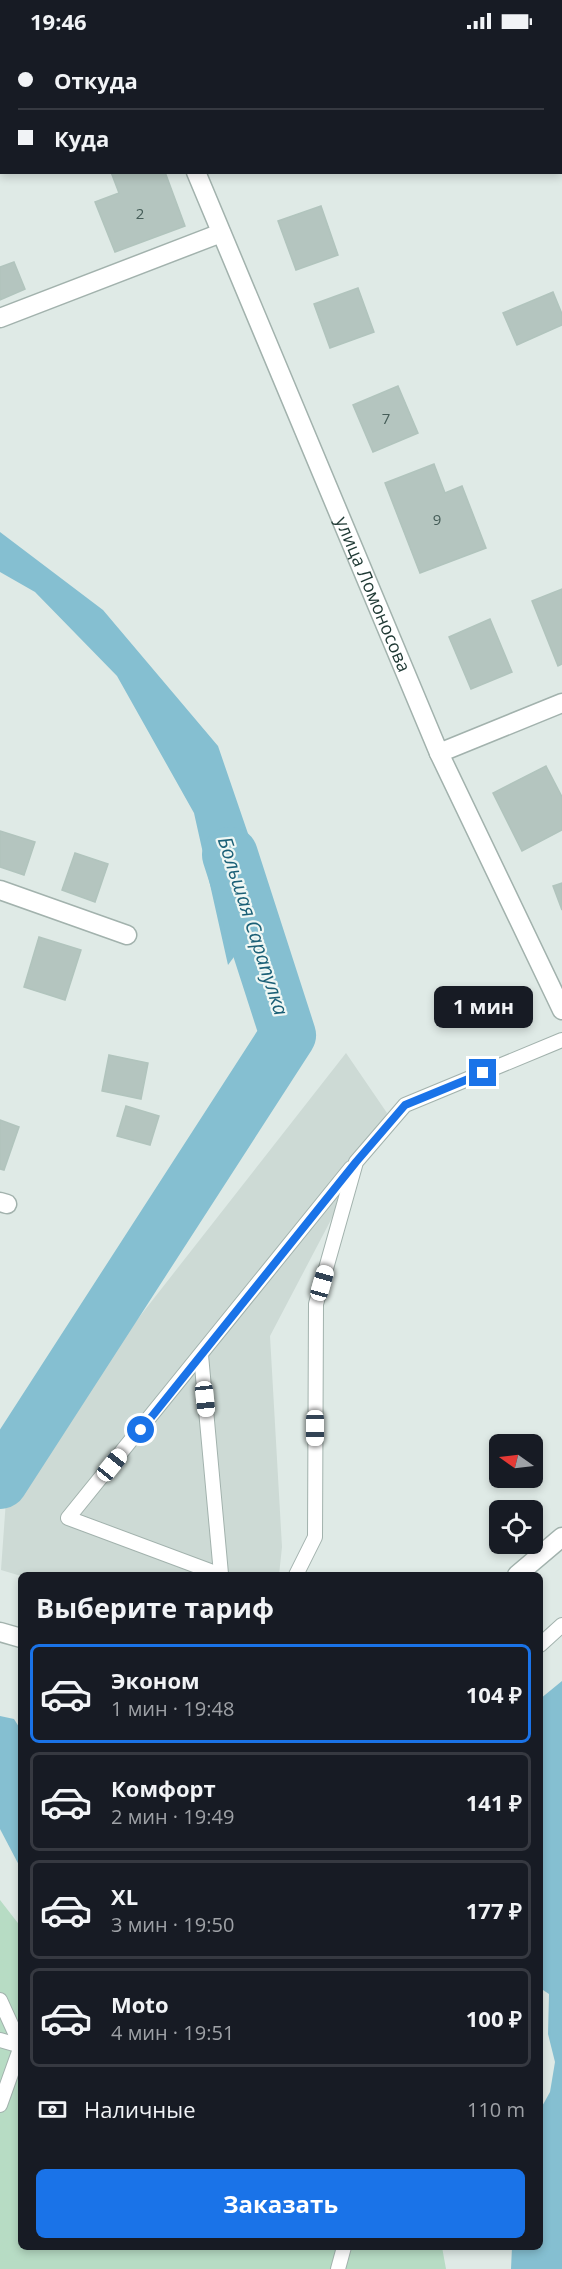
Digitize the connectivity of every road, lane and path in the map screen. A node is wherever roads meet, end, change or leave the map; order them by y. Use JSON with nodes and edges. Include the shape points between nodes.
{"nodes":[{"id":1,"x":197,"y":174,"type":"edge"},
{"id":2,"x":221,"y":233,"type":"junction"},
{"id":3,"x":0,"y":318,"type":"edge"},
{"id":4,"x":562,"y":703,"type":"edge"},
{"id":5,"x":439,"y":753,"type":"junction"},
{"id":6,"x":0,"y":890,"type":"edge"},
{"id":7,"x":127,"y":934,"type":"dead end"},
{"id":8,"x":562,"y":1010,"type":"edge"},
{"id":9,"x":562,"y":1040,"type":"edge"},
{"id":10,"x":356,"y":1162,"type":"junction"},
{"id":11,"x":201,"y":1355,"type":"junction"},
{"id":12,"x":562,"y":1538,"type":"edge"},
{"id":13,"x":216,"y":1572,"type":"edge"},
{"id":14,"x":221,"y":1572,"type":"edge"},
{"id":15,"x":298,"y":1572,"type":"edge"},
{"id":16,"x":522,"y":1572,"type":"edge"},
{"id":17,"x":562,"y":1625,"type":"edge"},
{"id":18,"x":0,"y":1632,"type":"edge"},
{"id":19,"x":18,"y":1637,"type":"edge"},
{"id":20,"x":543,"y":1642,"type":"edge"},
{"id":21,"x":0,"y":2000,"type":"edge"},
{"id":22,"x":18,"y":2039,"type":"edge"},
{"id":23,"x":0,"y":2040,"type":"edge"},
{"id":24,"x":18,"y":2045,"type":"edge"},
{"id":25,"x":18,"y":2054,"type":"edge"},
{"id":26,"x":0,"y":2105,"type":"edge"},
{"id":27,"x":343,"y":2250,"type":"edge"},
{"id":28,"x":338,"y":2269,"type":"edge"}],
"edges":[{"from":1,"to":2,"type":"street","name":"улица Ломоносова"},
{"from":2,"to":3,"type":"street"},
{"from":2,"to":5,"type":"street","name":"улица Ломоносова"},
{"from":4,"to":5,"type":"street"},
{"from":5,"to":8,"type":"street","name":"улица Ломоносова"},
{"from":6,"to":7,"type":"street"},
{"from":9,"to":10,"type":"lane","via":[[405,1105]]},
{"from":10,"to":11,"type":"lane"},
{"from":10,"to":15,"type":"lane","via":[[316,1304],[315,1538]]},
{"from":11,"to":13,"type":"lane","via":[[69,1518]]},
{"from":11,"to":14,"type":"lane"},
{"from":12,"to":16,"type":"street"},
{"from":17,"to":20,"type":"lane"},
{"from":18,"to":19,"type":"street"},
{"from":21,"to":22,"type":"lane"},
{"from":23,"to":24,"type":"lane"},
{"from":25,"to":26,"type":"lane"},
{"from":27,"to":28,"type":"lane"}]}
